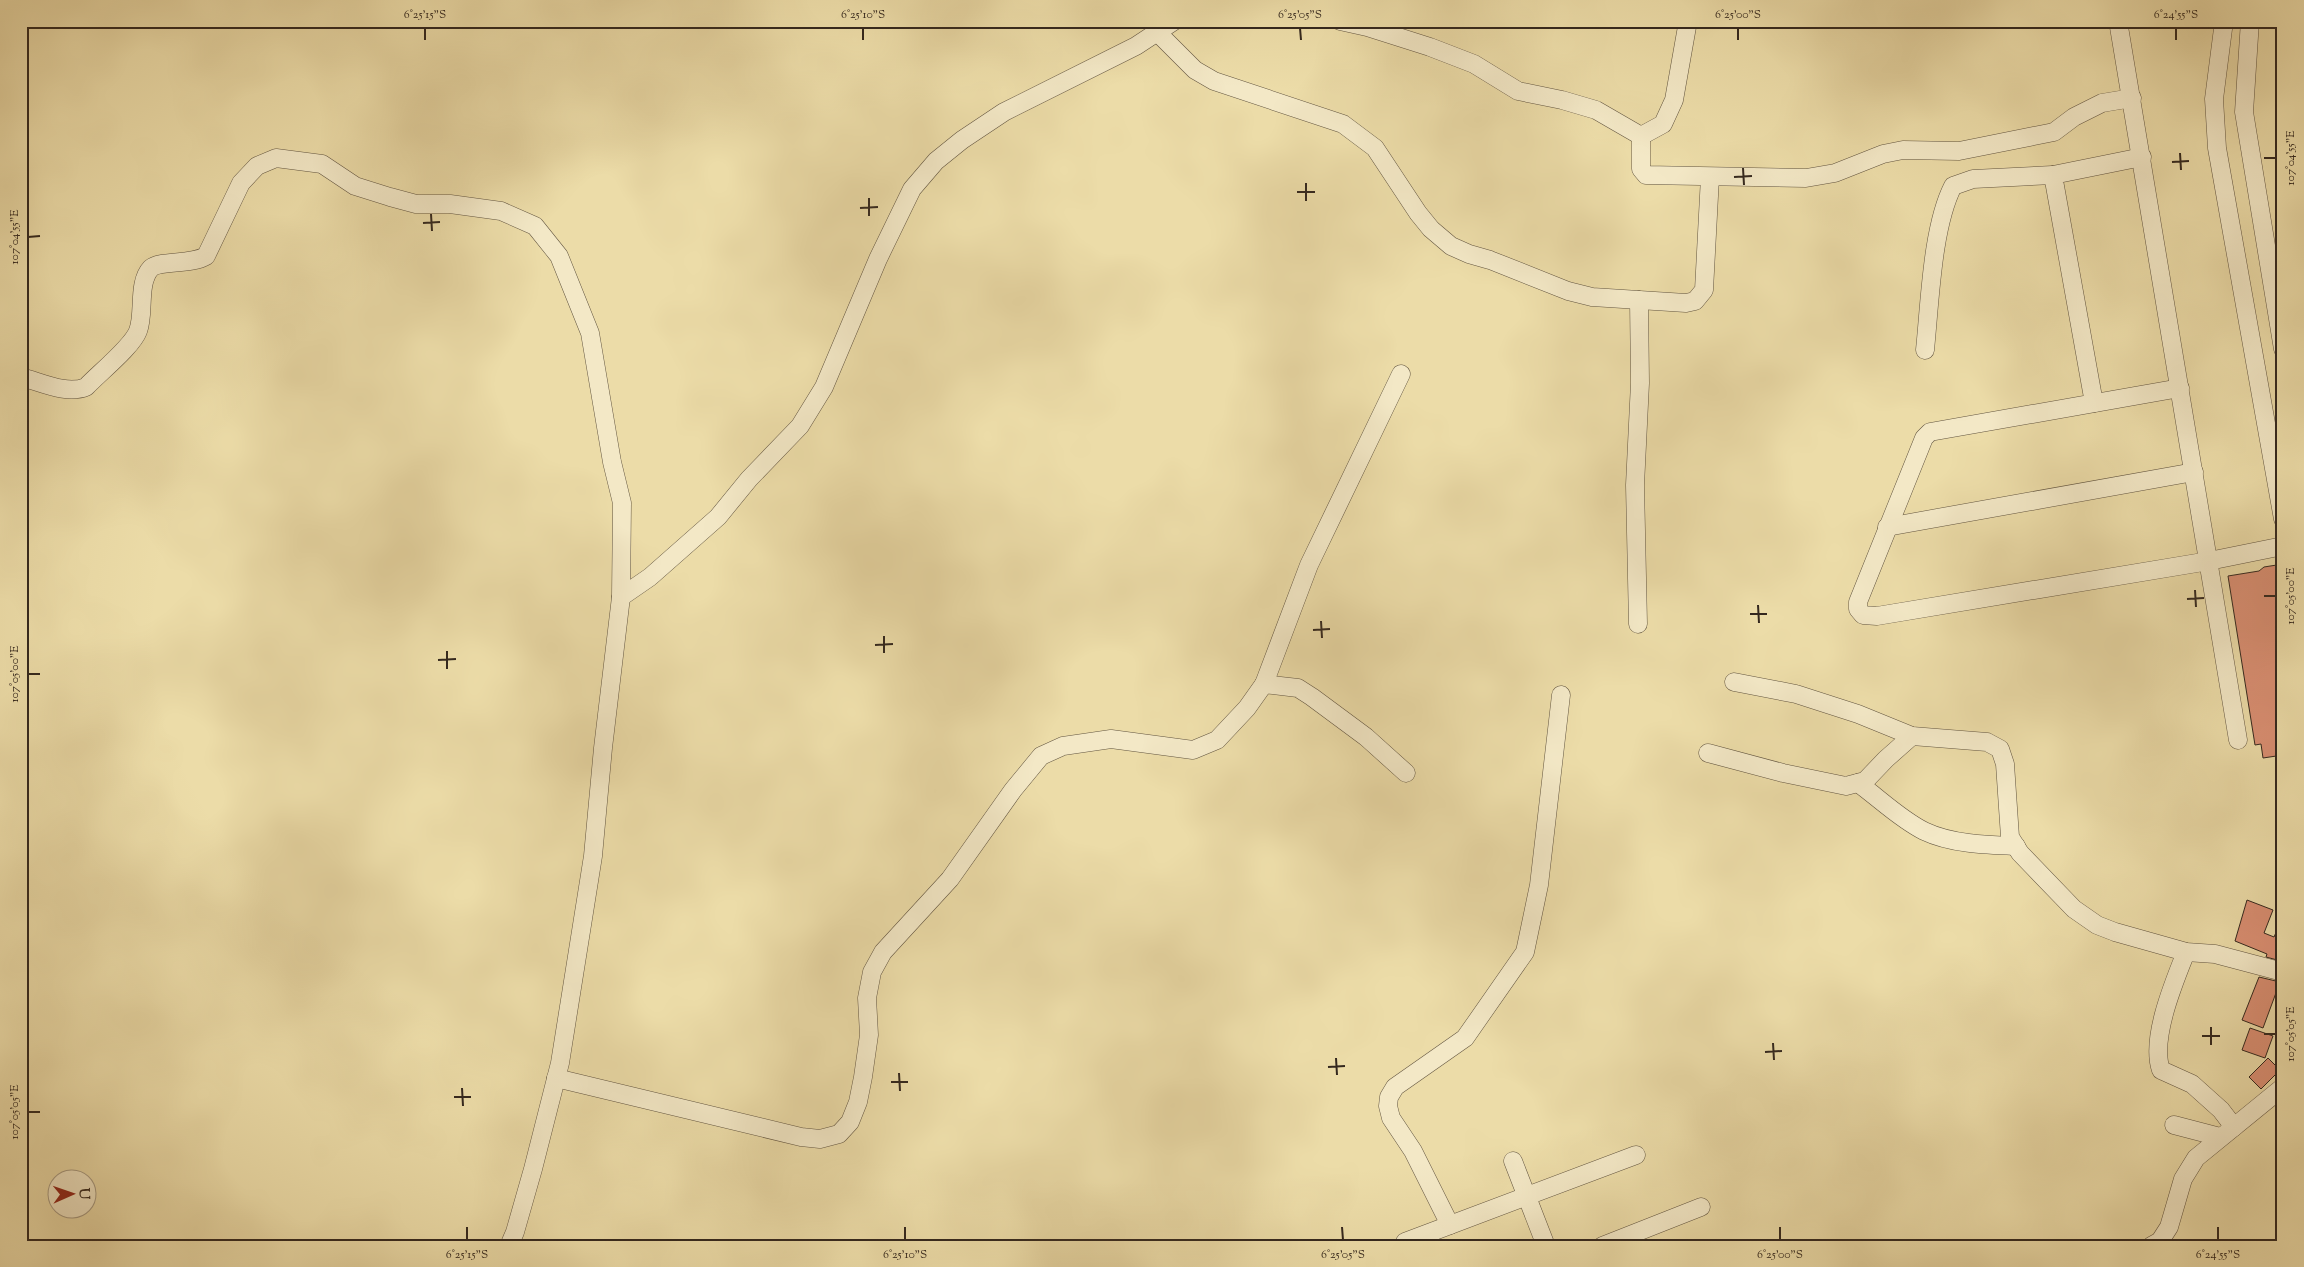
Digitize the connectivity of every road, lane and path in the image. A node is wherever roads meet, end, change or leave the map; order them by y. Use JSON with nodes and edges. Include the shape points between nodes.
{"nodes":[{"id":1,"x":1174,"y":21,"type":"edge"},
{"id":2,"x":1340,"y":21,"type":"edge"},
{"id":3,"x":1688,"y":21,"type":"edge"},
{"id":4,"x":2118,"y":21,"type":"edge"},
{"id":5,"x":2224,"y":21,"type":"edge"},
{"id":6,"x":2250,"y":21,"type":"edge"},
{"id":7,"x":1157,"y":32,"type":"junction"},
{"id":8,"x":2132,"y":98,"type":"junction"},
{"id":9,"x":1640,"y":136,"type":"junction"},
{"id":10,"x":2142,"y":157,"type":"junction"},
{"id":11,"x":2053,"y":174,"type":"junction"},
{"id":12,"x":1710,"y":177,"type":"junction"},
{"id":13,"x":1639,"y":300,"type":"junction"},
{"id":14,"x":2283,"y":349,"type":"edge"},
{"id":15,"x":1925,"y":350,"type":"dead end"},
{"id":16,"x":1401,"y":374,"type":"dead end"},
{"id":17,"x":21,"y":377,"type":"edge"},
{"id":18,"x":2180,"y":388,"type":"junction"},
{"id":19,"x":2094,"y":403,"type":"junction"},
{"id":20,"x":2194,"y":472,"type":"junction"},
{"id":21,"x":2283,"y":519,"type":"edge"},
{"id":22,"x":1887,"y":527,"type":"junction"},
{"id":23,"x":2283,"y":546,"type":"edge"},
{"id":24,"x":2209,"y":561,"type":"junction"},
{"id":25,"x":621,"y":598,"type":"junction"},
{"id":26,"x":1638,"y":624,"type":"dead end"},
{"id":27,"x":1734,"y":682,"type":"dead end"},
{"id":28,"x":1264,"y":684,"type":"junction"},
{"id":29,"x":1561,"y":695,"type":"dead end"},
{"id":30,"x":1912,"y":736,"type":"junction"},
{"id":31,"x":2238,"y":740,"type":"dead end"},
{"id":32,"x":1708,"y":753,"type":"dead end"},
{"id":33,"x":1406,"y":773,"type":"dead end"},
{"id":34,"x":1858,"y":783,"type":"junction"},
{"id":35,"x":2016,"y":846,"type":"junction"},
{"id":36,"x":2186,"y":952,"type":"junction"},
{"id":37,"x":2283,"y":972,"type":"edge"},
{"id":38,"x":556,"y":1078,"type":"junction"},
{"id":39,"x":2283,"y":1087,"type":"edge"},
{"id":40,"x":2174,"y":1125,"type":"dead end"},
{"id":41,"x":2227,"y":1132,"type":"junction"},
{"id":42,"x":1636,"y":1155,"type":"dead end"},
{"id":43,"x":1513,"y":1161,"type":"dead end"},
{"id":44,"x":1527,"y":1197,"type":"junction"},
{"id":45,"x":1701,"y":1207,"type":"dead end"},
{"id":46,"x":1450,"y":1225,"type":"junction"},
{"id":47,"x":1405,"y":1242,"type":"dead end"},
{"id":48,"x":509,"y":1246,"type":"edge"},
{"id":49,"x":1546,"y":1246,"type":"edge"},
{"id":50,"x":1602,"y":1246,"type":"edge"},
{"id":51,"x":2151,"y":1246,"type":"edge"}],
"edges":[{"from":1,"to":7,"type":"street"},
{"from":2,"to":9,"type":"street","via":[[1430,46],[1474,64],[1518,91],[1596,110]]},
{"from":3,"to":9,"type":"street","via":[[1674,100],[1663,124]]},
{"from":4,"to":8,"type":"street"},
{"from":5,"to":21,"type":"street","via":[[2214,99],[2217,148]]},
{"from":6,"to":14,"type":"street","via":[[2244,112]]},
{"from":7,"to":13,"type":"street","via":[[1195,70],[1214,81],[1343,124],[1375,148],[1418,213],[1451,246],[1568,291],[1592,297]]},
{"from":7,"to":25,"type":"street","via":[[1136,46],[1004,112],[936,161],[912,189],[878,259],[824,387],[800,426],[718,516],[650,577]]},
{"from":8,"to":10,"type":"street"},
{"from":8,"to":12,"type":"street","via":[[2102,103],[2054,132],[1959,151],[1903,150],[1883,154],[1835,173],[1806,178]]},
{"from":9,"to":12,"type":"street","via":[[1641,169],[1646,175]]},
{"from":10,"to":11,"type":"street"},
{"from":10,"to":18,"type":"street"},
{"from":11,"to":15,"type":"street","via":[[1973,179],[1953,186],[1945,201],[1940,224]]},
{"from":11,"to":19,"type":"street"},
{"from":12,"to":13,"type":"street","via":[[1704,290],[1700,298],[1686,303]]},
{"from":13,"to":26,"type":"street","via":[[1640,383],[1635,484]]},
{"from":16,"to":28,"type":"street","via":[[1309,565]]},
{"from":17,"to":25,"type":"street","via":[[67,390],[86,387],[128,347],[138,331],[146,278],[151,269],[158,264],[192,262],[206,256],[241,183],[257,166],[276,158],[322,164],[355,186],[416,204],[450,204],[501,211],[535,226],[559,256],[590,333],[622,503]]},
{"from":18,"to":19,"type":"street"},
{"from":18,"to":20,"type":"street"},
{"from":19,"to":22,"type":"street","via":[[1930,432],[1924,438]]},
{"from":20,"to":22,"type":"street"},
{"from":20,"to":24,"type":"street"},
{"from":22,"to":24,"type":"street","via":[[1858,602],[1858,610],[1863,615],[1877,616]]},
{"from":23,"to":24,"type":"street"},
{"from":24,"to":31,"type":"street"},
{"from":25,"to":38,"type":"street","via":[[593,856]]},
{"from":27,"to":30,"type":"street","via":[[1796,694]]},
{"from":28,"to":33,"type":"street","via":[[1298,688],[1366,737]]},
{"from":28,"to":38,"type":"street","via":[[1217,740],[1193,750],[1111,739],[1063,746],[1041,756],[950,880],[883,952],[872,972],[867,998],[869,1035],[858,1102],[850,1122],[839,1134],[820,1139],[801,1137]]},
{"from":29,"to":46,"type":"street","via":[[1539,885],[1525,952],[1465,1038],[1396,1087],[1389,1097],[1391,1118]]},
{"from":30,"to":34,"type":"street","via":[[1865,781]]},
{"from":30,"to":35,"type":"street","via":[[1987,742],[2000,749],[2005,764],[2010,837]]},
{"from":32,"to":34,"type":"street","via":[[1837,785]]},
{"from":34,"to":35,"type":"street","via":[[1925,831],[1957,840]]},
{"from":35,"to":36,"type":"street","via":[[2074,909],[2097,924]]},
{"from":36,"to":37,"type":"street","via":[[2215,954]]},
{"from":36,"to":41,"type":"street","via":[[2167,1005],[2158,1061],[2161,1070],[2192,1084],[2221,1110]]},
{"from":38,"to":48,"type":"street","via":[[531,1178]]},
{"from":39,"to":41,"type":"street"},
{"from":40,"to":41,"type":"street"},
{"from":41,"to":51,"type":"street","via":[[2196,1158],[2183,1179],[2169,1227],[2160,1241]]},
{"from":42,"to":44,"type":"street"},
{"from":43,"to":44,"type":"street"},
{"from":44,"to":46,"type":"street"},
{"from":44,"to":49,"type":"street"},
{"from":45,"to":50,"type":"street"},
{"from":46,"to":47,"type":"street"}]}
